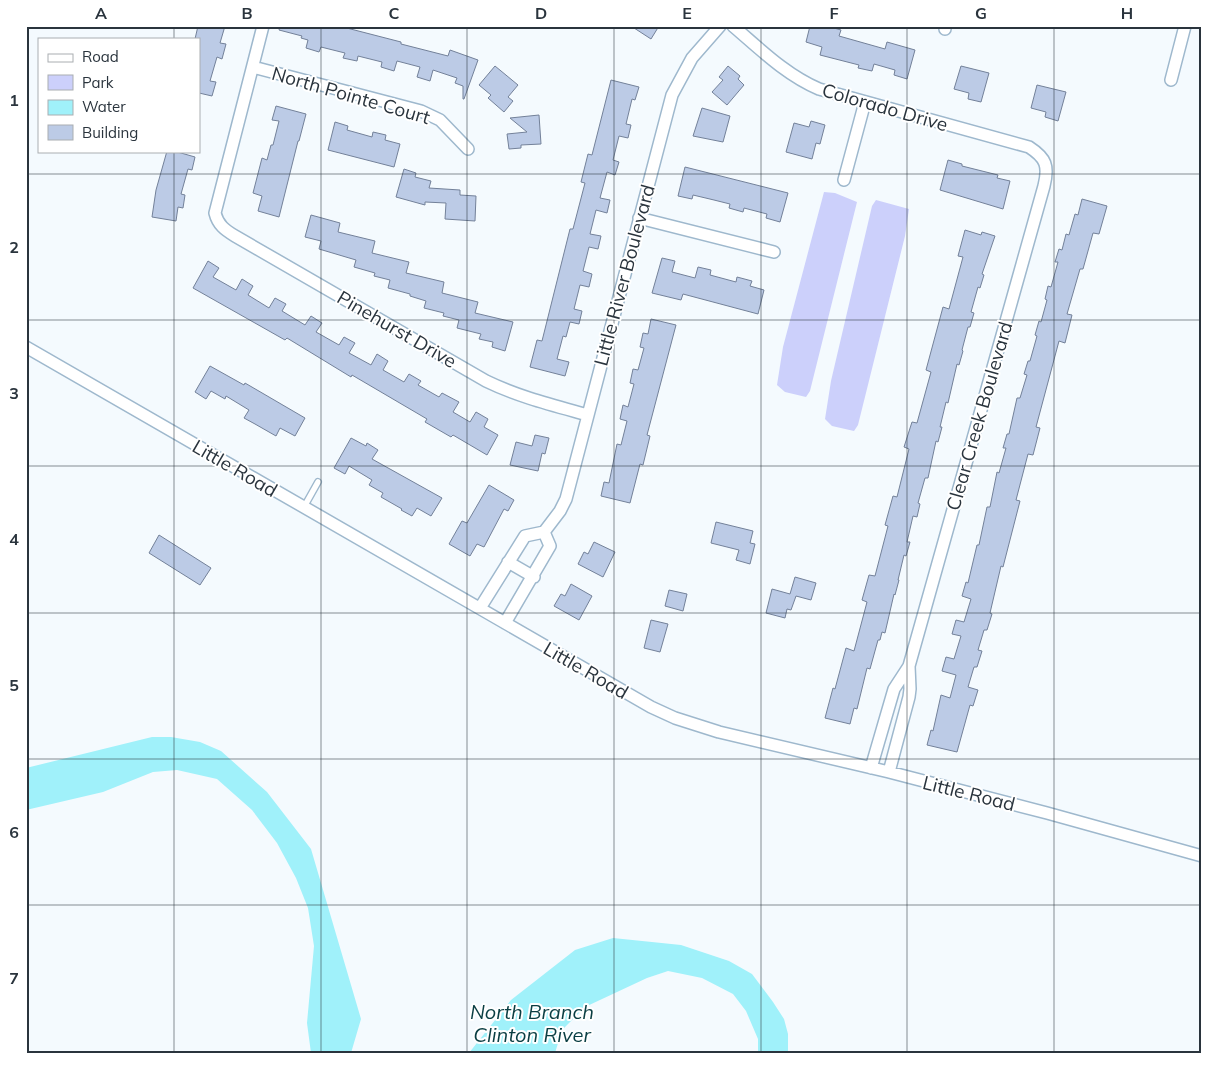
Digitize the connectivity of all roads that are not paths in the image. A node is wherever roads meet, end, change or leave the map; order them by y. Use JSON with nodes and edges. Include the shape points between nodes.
{"nodes":[{"id":1,"x":263,"y":26,"type":"edge"},
{"id":2,"x":720,"y":26,"type":"edge"},
{"id":3,"x":733,"y":26,"type":"edge"},
{"id":4,"x":1185,"y":26,"type":"edge"},
{"id":5,"x":253,"y":67,"type":"junction"},
{"id":6,"x":1170,"y":80,"type":"dead end"},
{"id":7,"x":865,"y":102,"type":"junction"},
{"id":8,"x":468,"y":149,"type":"dead end"},
{"id":9,"x":1046,"y":166,"type":"joint"},
{"id":10,"x":844,"y":180,"type":"dead end"},
{"id":11,"x":638,"y":218,"type":"junction"},
{"id":12,"x":774,"y":252,"type":"dead end"},
{"id":13,"x":26,"y":347,"type":"edge"},
{"id":14,"x":588,"y":415,"type":"junction"},
{"id":15,"x":318,"y":482,"type":"dead end"},
{"id":16,"x":304,"y":507,"type":"junction"},
{"id":17,"x":544,"y":532,"type":"junction"},
{"id":18,"x":508,"y":562,"type":"junction"},
{"id":19,"x":534,"y":577,"type":"junction"},
{"id":20,"x":480,"y":608,"type":"junction"},
{"id":21,"x":505,"y":623,"type":"junction"},
{"id":22,"x":909,"y":666,"type":"junction"},
{"id":23,"x":885,"y":722,"type":"junction"},
{"id":24,"x":901,"y":726,"type":"junction"},
{"id":25,"x":871,"y":768,"type":"junction"},
{"id":26,"x":889,"y":772,"type":"junction"},
{"id":27,"x":1202,"y":856,"type":"edge"}],
"edges":[{"from":1,"to":5,"type":"street"},
{"from":2,"to":11,"type":"street","name":"Little River Boulevard","via":[[692,58],[672,95]]},
{"from":3,"to":7,"type":"street","name":"Colorado Drive","via":[[778,65],[806,84]]},
{"from":4,"to":6,"type":"street"},
{"from":5,"to":8,"type":"street","name":"North Pointe Court","via":[[421,111],[440,120]]},
{"from":5,"to":14,"type":"street","name":"Pinehurst Drive","via":[[215,213],[221,226],[486,381],[533,401]]},
{"from":7,"to":9,"type":"street","name":"Colorado Drive","via":[[1029,147],[1042,157]]},
{"from":7,"to":10,"type":"street"},
{"from":9,"to":22,"type":"street","name":"Clear Creek Boulevard","via":[[1044,186]]},
{"from":11,"to":12,"type":"street"},
{"from":11,"to":14,"type":"street","name":"Little River Boulevard"},
{"from":13,"to":16,"type":"street","name":"Little Road"},
{"from":14,"to":17,"type":"street","name":"Little River Boulevard","via":[[566,499]]},
{"from":15,"to":16,"type":"lane"},
{"from":16,"to":20,"type":"street","name":"Little Road"},
{"from":17,"to":18,"type":"street","via":[[525,536]]},
{"from":17,"to":19,"type":"street","via":[[550,546]]},
{"from":18,"to":19,"type":"street"},
{"from":18,"to":20,"type":"street"},
{"from":19,"to":21,"type":"street"},
{"from":20,"to":21,"type":"street","name":"Little Road"},
{"from":21,"to":25,"type":"street","name":"Little Road","via":[[638,701],[675,718],[719,732]]},
{"from":22,"to":23,"type":"street","name":"Clear Creek Boulevard","via":[[894,689]]},
{"from":22,"to":24,"type":"street","name":"Clear Creek Boulevard","via":[[910,689]]},
{"from":23,"to":24,"type":"street"},
{"from":23,"to":25,"type":"street","name":"Clear Creek Boulevard"},
{"from":24,"to":26,"type":"street","name":"Clear Creek Boulevard"},
{"from":25,"to":26,"type":"street","name":"Little Road"},
{"from":26,"to":27,"type":"street","name":"Little Road"}]}
